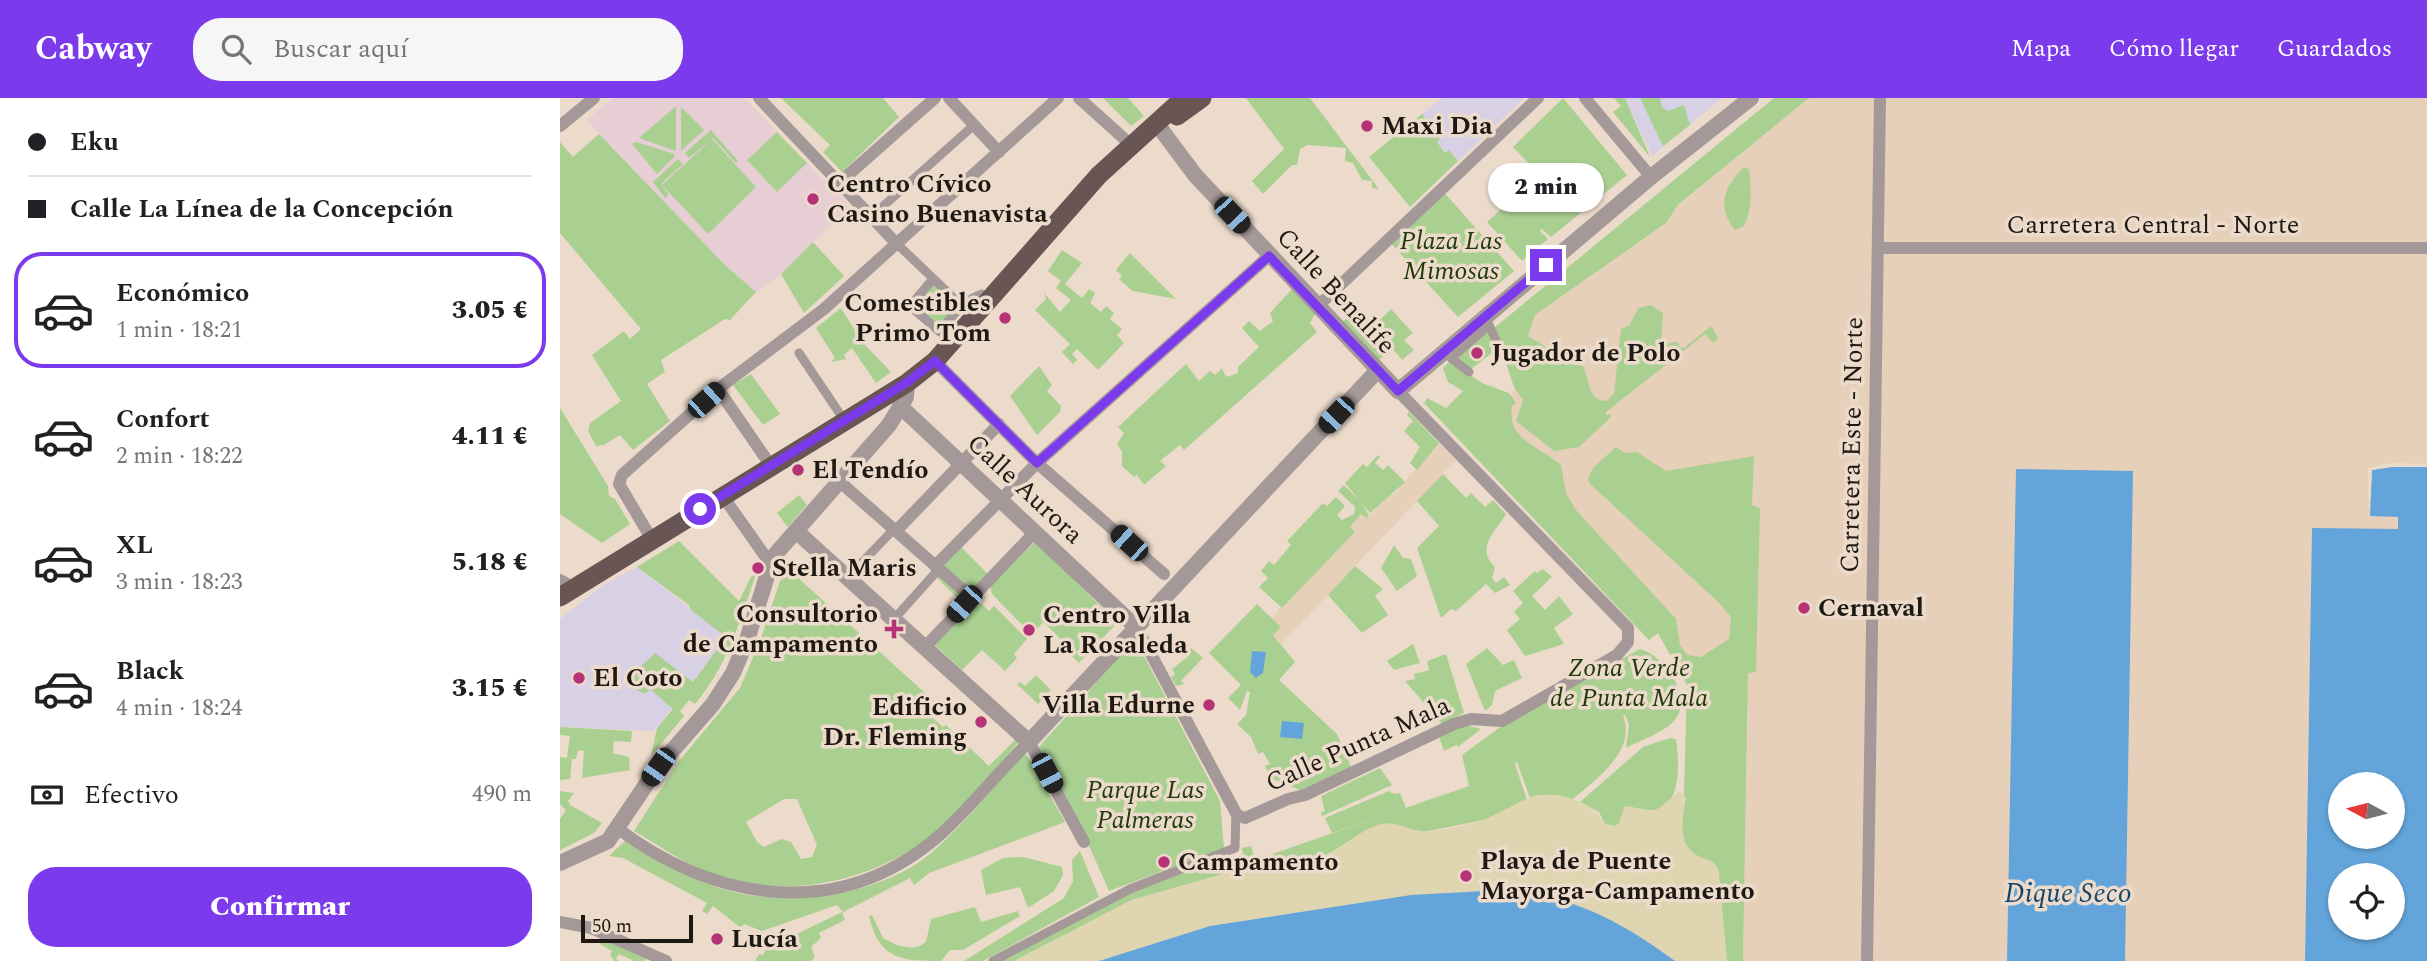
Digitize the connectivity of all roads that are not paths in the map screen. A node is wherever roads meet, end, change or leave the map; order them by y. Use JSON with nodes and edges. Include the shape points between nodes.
{"nodes":[{"id":1,"x":594,"y":98,"type":"edge"},
{"id":2,"x":759,"y":98,"type":"edge"},
{"id":3,"x":935,"y":98,"type":"edge"},
{"id":4,"x":949,"y":98,"type":"edge"},
{"id":5,"x":1058,"y":98,"type":"edge"},
{"id":6,"x":1079,"y":98,"type":"edge"},
{"id":7,"x":1184,"y":98,"type":"edge"},
{"id":8,"x":1202,"y":98,"type":"edge"},
{"id":9,"x":1538,"y":98,"type":"edge"},
{"id":10,"x":1585,"y":98,"type":"edge"},
{"id":11,"x":1751,"y":98,"type":"edge"},
{"id":12,"x":1880,"y":98,"type":"edge"},
{"id":13,"x":1157,"y":124,"type":"junction"},
{"id":14,"x":975,"y":125,"type":"junction"},
{"id":15,"x":560,"y":126,"type":"edge"},
{"id":16,"x":1130,"y":144,"type":"junction"},
{"id":17,"x":999,"y":152,"type":"junction"},
{"id":18,"x":1651,"y":177,"type":"junction"},
{"id":19,"x":839,"y":183,"type":"junction"},
{"id":20,"x":871,"y":217,"type":"junction"},
{"id":21,"x":895,"y":242,"type":"junction"},
{"id":22,"x":1878,"y":248,"type":"junction"},
{"id":23,"x":2427,"y":248,"type":"edge"},
{"id":24,"x":1269,"y":256,"type":"junction"},
{"id":25,"x":933,"y":279,"type":"junction"},
{"id":26,"x":990,"y":300,"type":"junction"},
{"id":27,"x":962,"y":306,"type":"junction"},
{"id":28,"x":1317,"y":307,"type":"junction"},
{"id":29,"x":1499,"y":347,"type":"dead end"},
{"id":30,"x":799,"y":353,"type":"dead end"},
{"id":31,"x":935,"y":361,"type":"junction"},
{"id":32,"x":1378,"y":370,"type":"junction"},
{"id":33,"x":1469,"y":372,"type":"dead end"},
{"id":34,"x":906,"y":383,"type":"junction"},
{"id":35,"x":718,"y":389,"type":"junction"},
{"id":36,"x":1398,"y":391,"type":"junction"},
{"id":37,"x":901,"y":407,"type":"junction"},
{"id":38,"x":845,"y":420,"type":"junction"},
{"id":39,"x":999,"y":424,"type":"junction"},
{"id":40,"x":961,"y":463,"type":"junction"},
{"id":41,"x":1037,"y":463,"type":"junction"},
{"id":42,"x":771,"y":466,"type":"junction"},
{"id":43,"x":840,"y":482,"type":"junction"},
{"id":44,"x":722,"y":495,"type":"junction"},
{"id":45,"x":1001,"y":500,"type":"junction"},
{"id":46,"x":895,"y":530,"type":"junction"},
{"id":47,"x":796,"y":531,"type":"junction"},
{"id":48,"x":1035,"y":532,"type":"junction"},
{"id":49,"x":651,"y":538,"type":"junction"},
{"id":50,"x":770,"y":563,"type":"junction"},
{"id":51,"x":937,"y":568,"type":"junction"},
{"id":52,"x":1164,"y":574,"type":"dead end"},
{"id":53,"x":848,"y":577,"type":"junction"},
{"id":54,"x":565,"y":588,"type":"edge"},
{"id":55,"x":971,"y":597,"type":"junction"},
{"id":56,"x":894,"y":619,"type":"junction"},
{"id":57,"x":1138,"y":628,"type":"junction"},
{"id":58,"x":1630,"y":637,"type":"joint"},
{"id":59,"x":925,"y":647,"type":"junction"},
{"id":60,"x":1029,"y":741,"type":"junction"},
{"id":61,"x":1241,"y":815,"type":"junction"},
{"id":62,"x":617,"y":828,"type":"junction"},
{"id":63,"x":1084,"y":842,"type":"dead end"},
{"id":64,"x":560,"y":863,"type":"edge"},
{"id":65,"x":560,"y":922,"type":"edge"},
{"id":66,"x":666,"y":961,"type":"edge"},
{"id":67,"x":993,"y":961,"type":"edge"},
{"id":68,"x":1867,"y":961,"type":"edge"}],
"edges":[{"from":1,"to":15,"type":"street"},
{"from":2,"to":19,"type":"street"},
{"from":3,"to":19,"type":"street"},
{"from":4,"to":14,"type":"street"},
{"from":5,"to":17,"type":"street"},
{"from":6,"to":16,"type":"street"},
{"from":7,"to":13,"type":"highway"},
{"from":8,"to":13,"type":"highway","via":[[1173,119]]},
{"from":9,"to":28,"type":"street"},
{"from":10,"to":18,"type":"street"},
{"from":11,"to":18,"type":"street"},
{"from":12,"to":22,"type":"street","name":"Carretera Este - Norte"},
{"from":13,"to":16,"type":"highway"},
{"from":13,"to":24,"type":"street","name":"Calle Benalife","via":[[1195,175]]},
{"from":14,"to":17,"type":"street"},
{"from":14,"to":20,"type":"street"},
{"from":16,"to":26,"type":"highway"},
{"from":17,"to":21,"type":"street"},
{"from":18,"to":36,"type":"street"},
{"from":19,"to":20,"type":"street"},
{"from":20,"to":21,"type":"street"},
{"from":21,"to":25,"type":"street"},
{"from":21,"to":35,"type":"street","via":[[824,309]]},
{"from":22,"to":23,"type":"street","name":"Carretera Central - Norte"},
{"from":22,"to":68,"type":"street","name":"Carretera Este - Norte"},
{"from":24,"to":28,"type":"street","name":"Calle Benalife"},
{"from":24,"to":41,"type":"street"},
{"from":25,"to":27,"type":"street"},
{"from":25,"to":27,"type":"street","via":[[910,306],[940,332]]},
{"from":26,"to":27,"type":"street","via":[[979,294]]},
{"from":26,"to":31,"type":"highway"},
{"from":28,"to":32,"type":"street","name":"Calle Benalife"},
{"from":29,"to":33,"type":"street","via":[[1489,326],[1451,358]]},
{"from":30,"to":38,"type":"street"},
{"from":31,"to":34,"type":"highway"},
{"from":31,"to":39,"type":"street"},
{"from":32,"to":36,"type":"street","name":"Calle Benalife"},
{"from":32,"to":57,"type":"street"},
{"from":34,"to":37,"type":"street"},
{"from":34,"to":38,"type":"highway"},
{"from":35,"to":42,"type":"street"},
{"from":35,"to":49,"type":"street","via":[[622,475],[620,484]]},
{"from":36,"to":58,"type":"street","name":"Calle Benalife","via":[[1624,624]]},
{"from":37,"to":40,"type":"street","name":"Calle Aurora"},
{"from":37,"to":43,"type":"street"},
{"from":38,"to":42,"type":"highway"},
{"from":39,"to":40,"type":"street"},
{"from":39,"to":41,"type":"street"},
{"from":40,"to":45,"type":"street","name":"Calle Aurora"},
{"from":40,"to":46,"type":"street"},
{"from":41,"to":45,"type":"street"},
{"from":41,"to":52,"type":"street"},
{"from":42,"to":44,"type":"highway"},
{"from":43,"to":46,"type":"street"},
{"from":43,"to":47,"type":"street"},
{"from":44,"to":49,"type":"highway"},
{"from":44,"to":50,"type":"street"},
{"from":45,"to":48,"type":"street","name":"Calle Aurora"},
{"from":45,"to":51,"type":"street"},
{"from":46,"to":51,"type":"street"},
{"from":46,"to":53,"type":"street"},
{"from":47,"to":50,"type":"street"},
{"from":47,"to":53,"type":"street"},
{"from":48,"to":55,"type":"street"},
{"from":48,"to":57,"type":"street","name":"Calle Aurora"},
{"from":49,"to":54,"type":"highway"},
{"from":50,"to":62,"type":"street","via":[[747,640],[723,689],[658,767]]},
{"from":51,"to":55,"type":"street"},
{"from":51,"to":56,"type":"street"},
{"from":53,"to":56,"type":"street"},
{"from":55,"to":59,"type":"street"},
{"from":56,"to":59,"type":"street"},
{"from":57,"to":60,"type":"street"},
{"from":57,"to":61,"type":"street","name":"Calle Aurora"},
{"from":58,"to":61,"type":"street","name":"Calle Punta Mala","via":[[1610,660],[1502,722],[1472,719],[1454,724],[1305,795]]},
{"from":59,"to":60,"type":"street"},
{"from":60,"to":62,"type":"street","via":[[940,835],[877,875],[837,888],[766,892],[722,884],[673,863]]},
{"from":60,"to":63,"type":"street"},
{"from":61,"to":67,"type":"street","via":[[1236,848],[1120,894]]},
{"from":62,"to":64,"type":"street","via":[[598,848]]},
{"from":65,"to":66,"type":"street","via":[[591,928]]}]}
